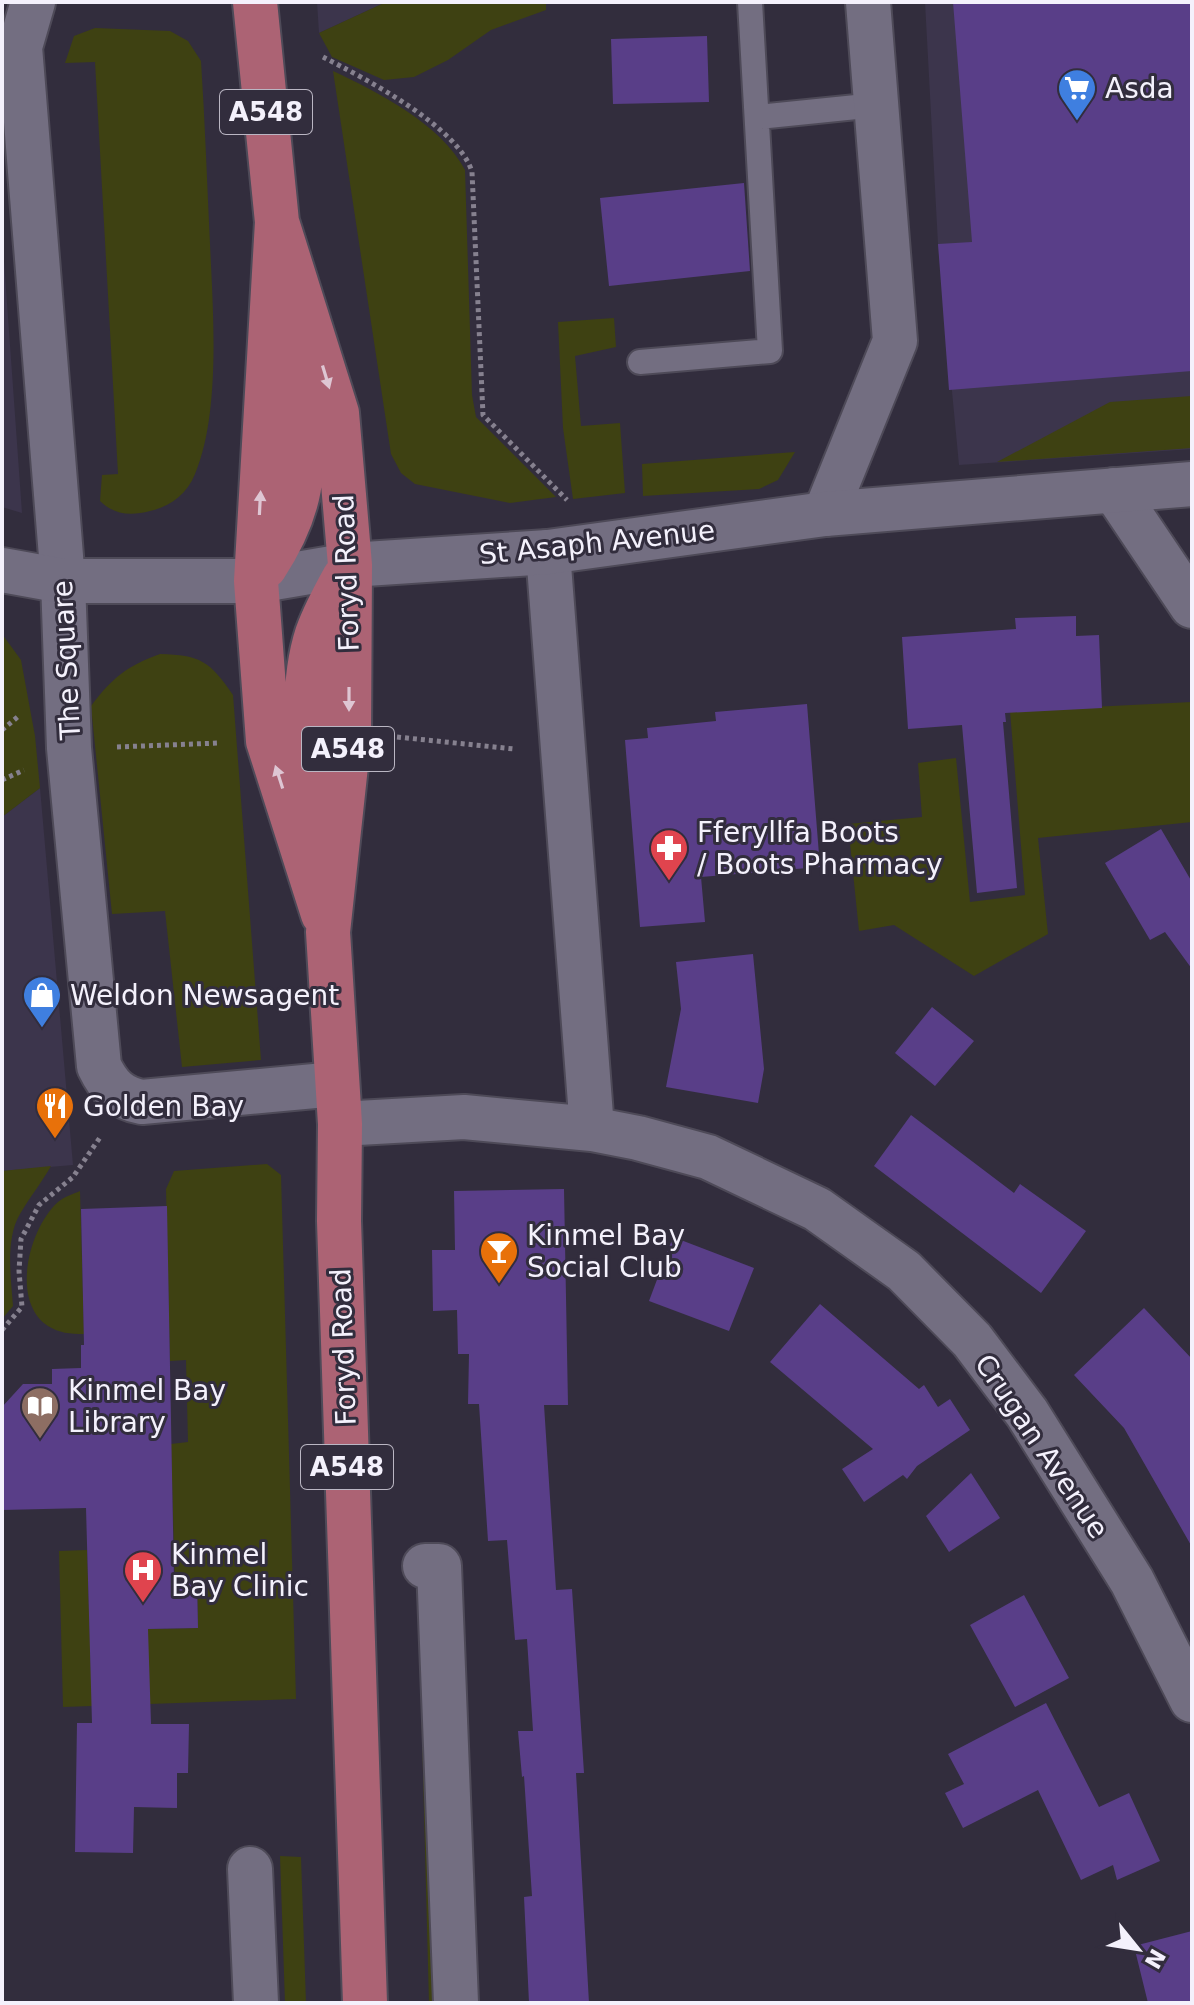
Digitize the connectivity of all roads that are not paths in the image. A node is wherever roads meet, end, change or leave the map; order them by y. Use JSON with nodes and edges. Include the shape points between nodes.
{"nodes":[{"id":1,"x":33,"y":2,"type":"edge"},
{"id":2,"x":255,"y":2,"type":"edge"},
{"id":3,"x":750,"y":2,"type":"edge"},
{"id":4,"x":868,"y":2,"type":"edge"},
{"id":5,"x":876,"y":105,"type":"junction"},
{"id":6,"x":758,"y":117,"type":"junction"},
{"id":7,"x":277,"y":222,"type":"junction"},
{"id":8,"x":640,"y":362,"type":"dead end"},
{"id":9,"x":1192,"y":484,"type":"edge"},
{"id":10,"x":1114,"y":490,"type":"junction"},
{"id":11,"x":825,"y":514,"type":"junction"},
{"id":12,"x":548,"y":552,"type":"junction"},
{"id":13,"x":350,"y":565,"type":"junction"},
{"id":14,"x":2,"y":570,"type":"edge"},
{"id":15,"x":63,"y":581,"type":"junction"},
{"id":16,"x":256,"y":581,"type":"junction"},
{"id":17,"x":1192,"y":606,"type":"edge"},
{"id":18,"x":328,"y":932,"type":"junction"},
{"id":19,"x":338,"y":1104,"type":"junction"},
{"id":20,"x":592,"y":1129,"type":"junction"},
{"id":21,"x":425,"y":1566,"type":"dead end"},
{"id":22,"x":1192,"y":1700,"type":"edge"},
{"id":23,"x":250,"y":1869,"type":"dead end"},
{"id":24,"x":256,"y":2003,"type":"edge"},
{"id":25,"x":365,"y":2003,"type":"edge"},
{"id":26,"x":456,"y":2003,"type":"edge"}],
"edges":[{"from":1,"to":15,"type":"street","name":"The Square","via":[[20,47]]},
{"from":2,"to":7,"type":"main road","name":"Foryd Road","number":"A548"},
{"from":3,"to":6,"type":"lane"},
{"from":4,"to":5,"type":"street"},
{"from":5,"to":6,"type":"lane"},
{"from":5,"to":11,"type":"street","via":[[895,341]]},
{"from":6,"to":8,"type":"lane","via":[[770,351]]},
{"from":7,"to":13,"type":"main road","name":"Foryd Road","number":"A548","one_way":true,"via":[[337,413]]},
{"from":7,"to":16,"type":"main road","via":[[299,488],[273,555]]},
{"from":9,"to":10,"type":"street","name":"St Asaph Avenue"},
{"from":10,"to":11,"type":"street","name":"St Asaph Avenue"},
{"from":10,"to":17,"type":"street"},
{"from":11,"to":12,"type":"street","name":"St Asaph Avenue"},
{"from":12,"to":13,"type":"street","name":"St Asaph Avenue"},
{"from":12,"to":20,"type":"street"},
{"from":13,"to":16,"type":"street","name":"St Asaph Avenue"},
{"from":13,"to":18,"type":"main road","via":[[316,637],[307,687]]},
{"from":14,"to":15,"type":"street","name":"St Asaph Avenue"},
{"from":15,"to":16,"type":"street","name":"St Asaph Avenue"},
{"from":15,"to":19,"type":"street","name":"The Square","via":[[69,748],[99,1066],[107,1083],[126,1099],[142,1102]]},
{"from":18,"to":16,"type":"main road","name":"Foryd Road","number":"A548","one_way":true,"via":[[268,741]]},
{"from":18,"to":19,"type":"main road","name":"Foryd Road","number":"A548"},
{"from":19,"to":20,"type":"street","name":"Crugan Avenue"},
{"from":19,"to":25,"type":"main road","name":"Foryd Road","number":"A548"},
{"from":20,"to":22,"type":"street","name":"Crugan Avenue","via":[[708,1157],[817,1209],[904,1271],[972,1340],[1027,1413],[1132,1581]]},
{"from":21,"to":26,"type":"street","via":[[439,1566]]},
{"from":23,"to":24,"type":"street"}]}
